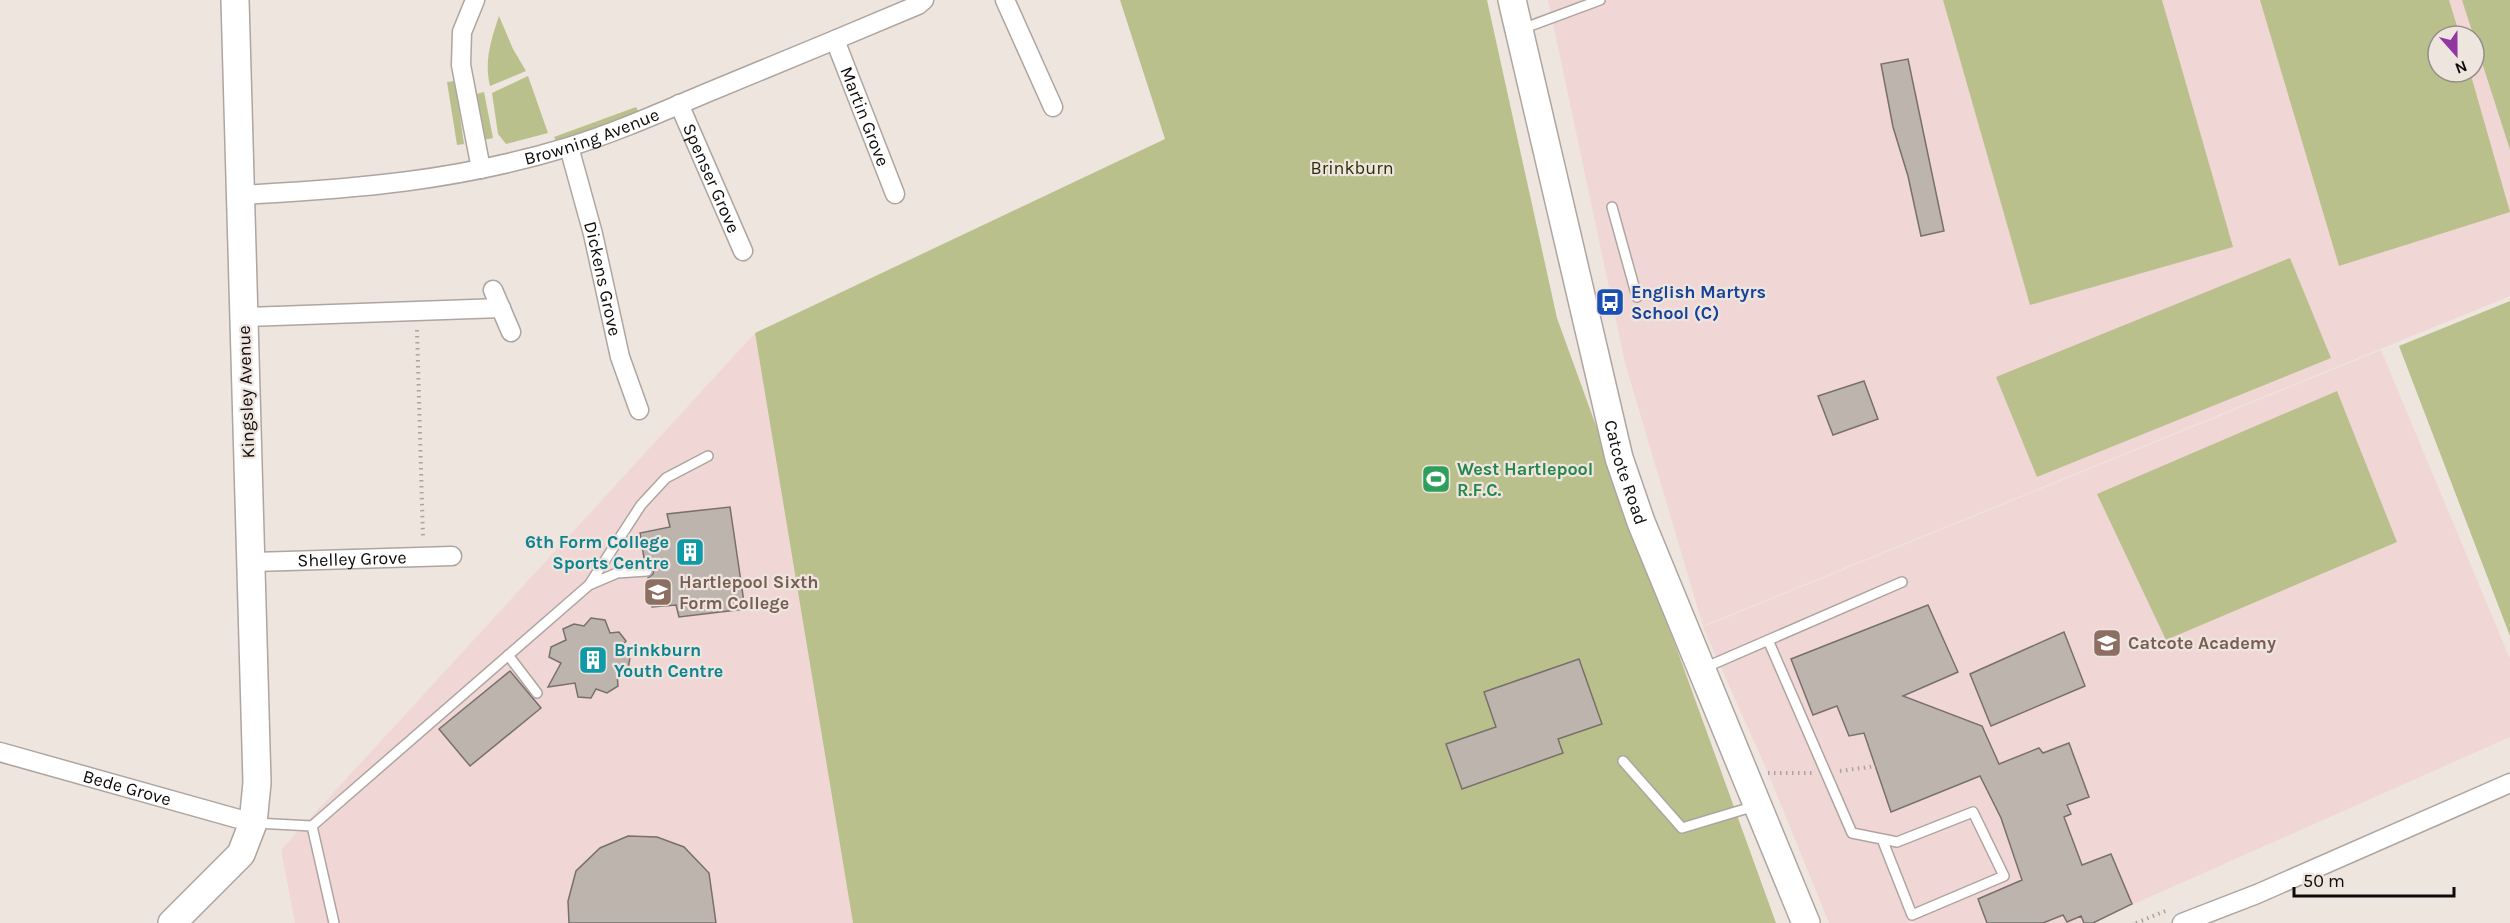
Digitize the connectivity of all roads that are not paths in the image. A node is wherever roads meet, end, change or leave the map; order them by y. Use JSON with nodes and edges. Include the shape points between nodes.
{"nodes":[{"id":1,"x":235,"y":0,"type":"edge"},
{"id":2,"x":475,"y":0,"type":"edge"},
{"id":3,"x":924,"y":0,"type":"edge"},
{"id":4,"x":1005,"y":0,"type":"edge"},
{"id":5,"x":1512,"y":0,"type":"edge"},
{"id":6,"x":1600,"y":0,"type":"edge"},
{"id":7,"x":1519,"y":30,"type":"junction"},
{"id":8,"x":835,"y":40,"type":"junction"},
{"id":9,"x":679,"y":104,"type":"junction"},
{"id":10,"x":1053,"y":107,"type":"dead end"},
{"id":11,"x":569,"y":147,"type":"junction"},
{"id":12,"x":481,"y":170,"type":"junction"},
{"id":13,"x":895,"y":194,"type":"dead end"},
{"id":14,"x":240,"y":195,"type":"junction"},
{"id":15,"x":1612,"y":207,"type":"dead end"},
{"id":16,"x":743,"y":252,"type":"dead end"},
{"id":17,"x":493,"y":290,"type":"dead end"},
{"id":18,"x":1637,"y":297,"type":"dead end"},
{"id":19,"x":501,"y":308,"type":"junction"},
{"id":20,"x":243,"y":317,"type":"junction"},
{"id":21,"x":511,"y":332,"type":"dead end"},
{"id":22,"x":639,"y":410,"type":"dead end"},
{"id":23,"x":708,"y":456,"type":"dead end"},
{"id":24,"x":452,"y":556,"type":"dead end"},
{"id":25,"x":250,"y":562,"type":"junction"},
{"id":26,"x":646,"y":571,"type":"dead end"},
{"id":27,"x":1902,"y":582,"type":"dead end"},
{"id":28,"x":589,"y":585,"type":"junction"},
{"id":29,"x":1768,"y":640,"type":"junction"},
{"id":30,"x":508,"y":655,"type":"junction"},
{"id":31,"x":1701,"y":669,"type":"junction"},
{"id":32,"x":537,"y":693,"type":"dead end"},
{"id":33,"x":0,"y":752,"type":"edge"},
{"id":34,"x":1623,"y":761,"type":"dead end"},
{"id":35,"x":2510,"y":783,"type":"edge"},
{"id":36,"x":1758,"y":806,"type":"junction"},
{"id":37,"x":253,"y":823,"type":"junction"},
{"id":38,"x":312,"y":826,"type":"junction"},
{"id":39,"x":1882,"y":838,"type":"junction"},
{"id":40,"x":172,"y":923,"type":"edge"},
{"id":41,"x":334,"y":923,"type":"edge"},
{"id":42,"x":1806,"y":923,"type":"edge"},
{"id":43,"x":2182,"y":923,"type":"edge"}],
"edges":[{"from":1,"to":14,"type":"street","name":"Kingsley Avenue"},
{"from":2,"to":12,"type":"street","via":[[462,32],[461,65]]},
{"from":3,"to":8,"type":"street","name":"Browning Avenue"},
{"from":4,"to":10,"type":"street"},
{"from":5,"to":7,"type":"street","name":"Catcote Road"},
{"from":6,"to":7,"type":"lane"},
{"from":7,"to":31,"type":"street","name":"Catcote Road","via":[[1619,458]]},
{"from":8,"to":9,"type":"street","name":"Browning Avenue"},
{"from":8,"to":13,"type":"street","name":"Martin Grove"},
{"from":9,"to":11,"type":"street","name":"Browning Avenue"},
{"from":9,"to":16,"type":"street","name":"Spenser Grove"},
{"from":11,"to":12,"type":"street","name":"Browning Avenue"},
{"from":11,"to":22,"type":"street","name":"Dickens Grove","via":[[620,357]]},
{"from":12,"to":14,"type":"street","name":"Browning Avenue","via":[[355,188]]},
{"from":14,"to":20,"type":"street","name":"Kingsley Avenue"},
{"from":15,"to":18,"type":"lane"},
{"from":17,"to":19,"type":"street"},
{"from":19,"to":20,"type":"street"},
{"from":19,"to":21,"type":"street"},
{"from":20,"to":25,"type":"street","name":"Kingsley Avenue"},
{"from":23,"to":28,"type":"lane","via":[[666,478],[641,505]]},
{"from":24,"to":25,"type":"street","name":"Shelley Grove"},
{"from":25,"to":37,"type":"street","name":"Kingsley Avenue","via":[[257,783]]},
{"from":26,"to":28,"type":"lane","via":[[616,573]]},
{"from":27,"to":29,"type":"lane"},
{"from":28,"to":30,"type":"lane"},
{"from":29,"to":31,"type":"lane"},
{"from":29,"to":39,"type":"lane","via":[[1852,833]]},
{"from":30,"to":32,"type":"lane"},
{"from":30,"to":38,"type":"lane"},
{"from":31,"to":36,"type":"street","name":"Catcote Road"},
{"from":33,"to":37,"type":"street","name":"Bede Grove"},
{"from":34,"to":36,"type":"lane","via":[[1682,828]]},
{"from":35,"to":43,"type":"street"},
{"from":36,"to":42,"type":"street","name":"Catcote Road"},
{"from":37,"to":38,"type":"lane"},
{"from":37,"to":40,"type":"street","name":"Kingsley Avenue","via":[[241,854]]},
{"from":38,"to":41,"type":"lane"},
{"from":39,"to":39,"type":"lane","via":[[1897,842],[1973,812],[2004,876],[1912,915]]}]}
